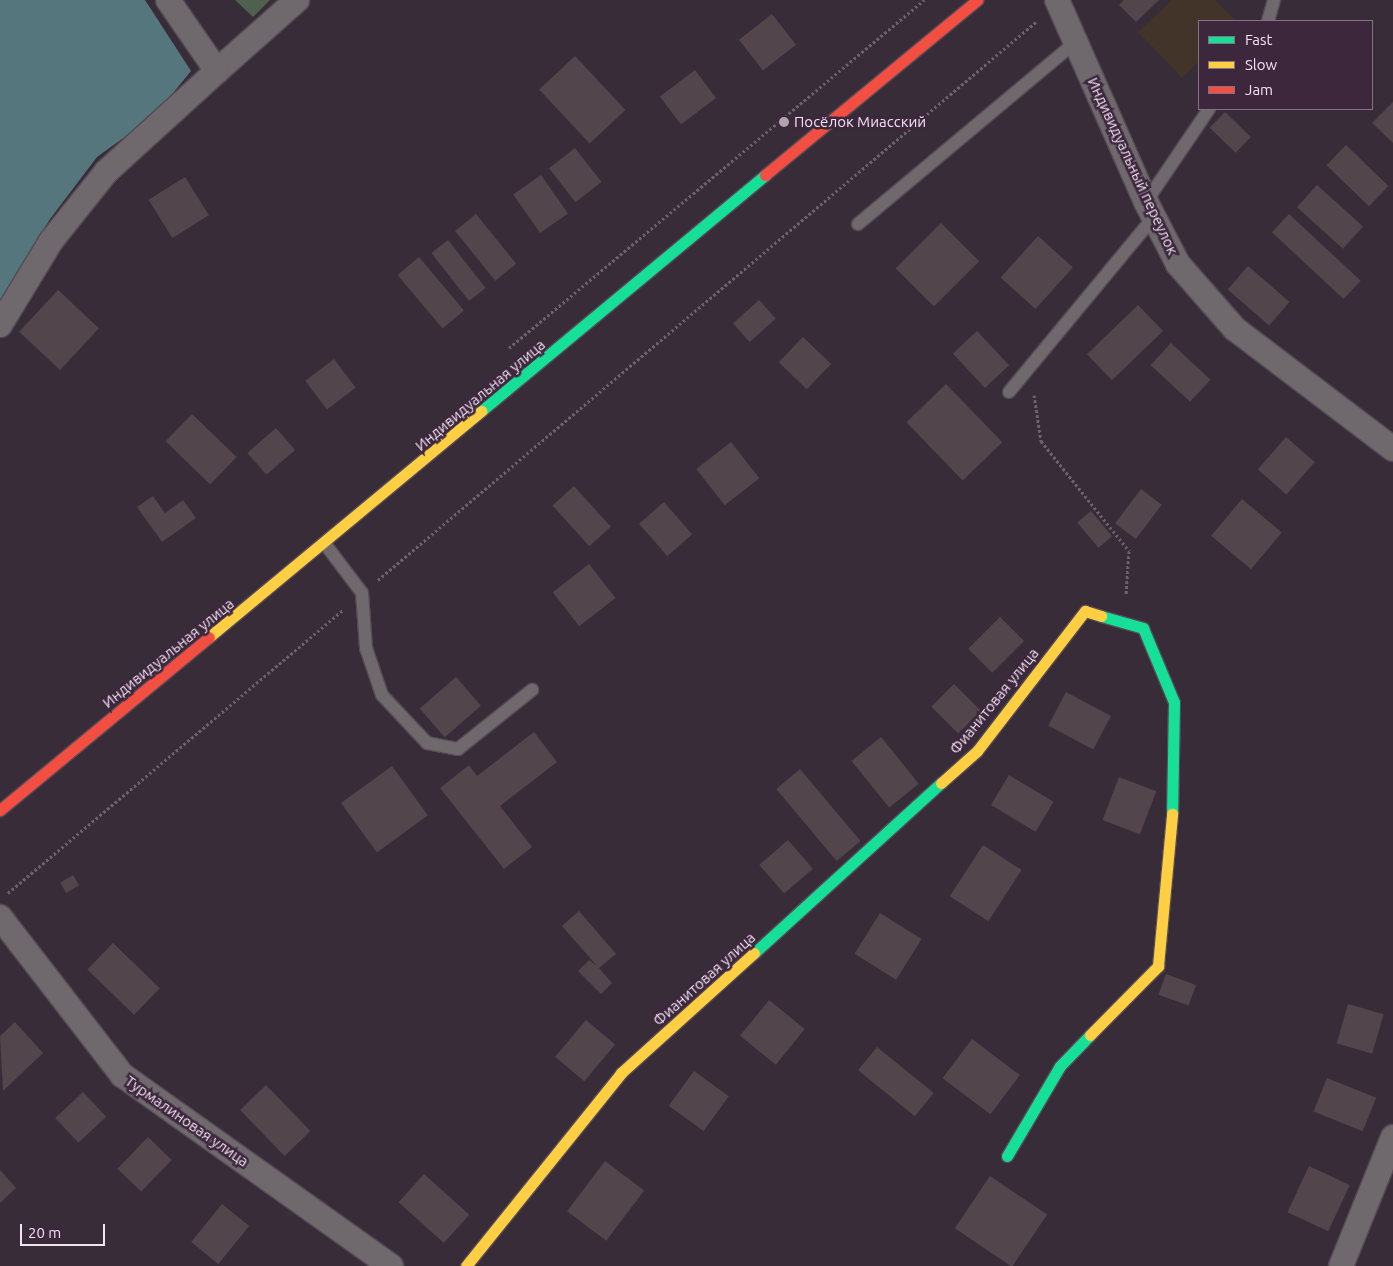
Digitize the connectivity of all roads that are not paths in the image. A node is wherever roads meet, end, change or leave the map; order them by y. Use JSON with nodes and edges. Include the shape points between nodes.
{"nodes":[{"id":1,"x":168,"y":0,"type":"edge"},
{"id":2,"x":297,"y":0,"type":"edge"},
{"id":3,"x":977,"y":0,"type":"edge"},
{"id":4,"x":1274,"y":0,"type":"edge"},
{"id":5,"x":1058,"y":2,"type":"edge"},
{"id":6,"x":1268,"y":20,"type":"edge"},
{"id":7,"x":1076,"y":42,"type":"junction"},
{"id":8,"x":218,"y":71,"type":"junction"},
{"id":9,"x":1208,"y":110,"type":"edge"},
{"id":10,"x":1150,"y":210,"type":"junction"},
{"id":11,"x":858,"y":224,"type":"dead end"},
{"id":12,"x":0,"y":325,"type":"edge"},
{"id":13,"x":1009,"y":392,"type":"dead end"},
{"id":14,"x":1393,"y":449,"type":"edge"},
{"id":15,"x":325,"y":544,"type":"junction"},
{"id":16,"x":532,"y":690,"type":"dead end"},
{"id":17,"x":0,"y":810,"type":"edge"},
{"id":18,"x":2,"y":922,"type":"edge"},
{"id":19,"x":1393,"y":1137,"type":"edge"},
{"id":20,"x":1007,"y":1156,"type":"dead end"},
{"id":21,"x":391,"y":1266,"type":"edge"},
{"id":22,"x":466,"y":1266,"type":"edge"},
{"id":23,"x":1341,"y":1266,"type":"edge"}],
"edges":[{"from":1,"to":8,"type":"street"},
{"from":2,"to":8,"type":"street"},
{"from":3,"to":15,"type":"street","name":"Индивидуальная улица"},
{"from":4,"to":6,"type":"lane"},
{"from":5,"to":7,"type":"street","name":"Индивидуальный переулок"},
{"from":7,"to":10,"type":"street","name":"Индивидуальный переулок"},
{"from":7,"to":11,"type":"lane"},
{"from":8,"to":12,"type":"street","via":[[106,172],[51,241]]},
{"from":9,"to":10,"type":"lane"},
{"from":10,"to":13,"type":"lane"},
{"from":10,"to":14,"type":"street","name":"Индивидуальный переулок","via":[[1178,264],[1236,329]]},
{"from":15,"to":16,"type":"lane","via":[[362,593],[366,648],[382,695],[427,743],[458,749]]},
{"from":15,"to":17,"type":"street","name":"Индивидуальная улица"},
{"from":18,"to":21,"type":"street","name":"Турмалиновая улица","via":[[122,1075]]},
{"from":19,"to":23,"type":"street"},
{"from":20,"to":22,"type":"street","name":"Фианитовая улица","via":[[1060,1066],[1158,966],[1171,849],[1174,702],[1143,628],[1085,612],[977,750],[621,1073]]}]}
